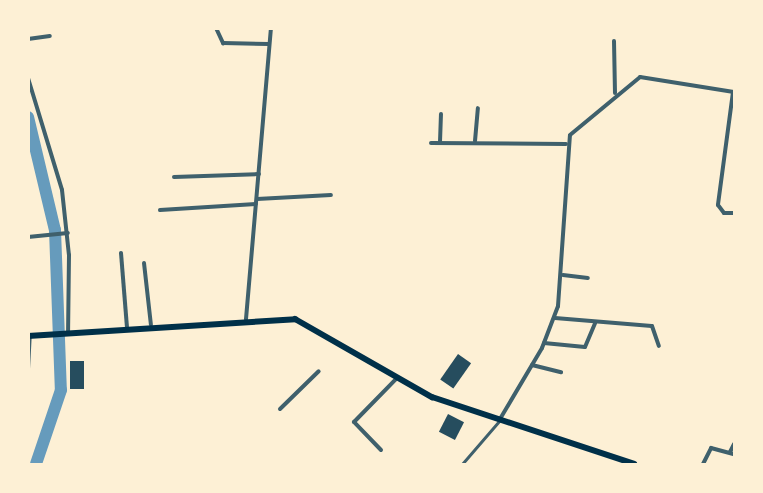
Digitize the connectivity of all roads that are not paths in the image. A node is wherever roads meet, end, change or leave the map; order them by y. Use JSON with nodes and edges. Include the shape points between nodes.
{"nodes":[{"id":1,"x":216,"y":28,"type":"edge"},
{"id":2,"x":271,"y":28,"type":"edge"},
{"id":3,"x":50,"y":36,"type":"dead end"},
{"id":4,"x":28,"y":39,"type":"edge"},
{"id":5,"x":614,"y":41,"type":"dead end"},
{"id":6,"x":269,"y":44,"type":"junction"},
{"id":7,"x":28,"y":78,"type":"edge"},
{"id":8,"x":734,"y":92,"type":"edge"},
{"id":9,"x":615,"y":94,"type":"junction"},
{"id":10,"x":478,"y":108,"type":"dead end"},
{"id":11,"x":441,"y":114,"type":"dead end"},
{"id":12,"x":475,"y":141,"type":"junction"},
{"id":13,"x":440,"y":142,"type":"junction"},
{"id":14,"x":431,"y":143,"type":"dead end"},
{"id":15,"x":566,"y":144,"type":"junction"},
{"id":16,"x":259,"y":174,"type":"junction"},
{"id":17,"x":174,"y":177,"type":"dead end"},
{"id":18,"x":331,"y":195,"type":"dead end"},
{"id":19,"x":256,"y":202,"type":"junction"},
{"id":20,"x":160,"y":210,"type":"dead end"},
{"id":21,"x":735,"y":213,"type":"edge"},
{"id":22,"x":68,"y":233,"type":"junction"},
{"id":23,"x":28,"y":237,"type":"edge"},
{"id":24,"x":121,"y":253,"type":"dead end"},
{"id":25,"x":144,"y":263,"type":"dead end"},
{"id":26,"x":563,"y":275,"type":"junction"},
{"id":27,"x":588,"y":278,"type":"dead end"},
{"id":28,"x":555,"y":318,"type":"junction"},
{"id":29,"x":246,"y":319,"type":"junction"},
{"id":30,"x":595,"y":323,"type":"junction"},
{"id":31,"x":151,"y":325,"type":"junction"},
{"id":32,"x":127,"y":328,"type":"junction"},
{"id":33,"x":65,"y":333,"type":"junction"},
{"id":34,"x":29,"y":335,"type":"edge"},
{"id":35,"x":544,"y":343,"type":"junction"},
{"id":36,"x":659,"y":346,"type":"dead end"},
{"id":37,"x":532,"y":365,"type":"junction"},
{"id":38,"x":28,"y":369,"type":"edge"},
{"id":39,"x":319,"y":371,"type":"dead end"},
{"id":40,"x":561,"y":372,"type":"dead end"},
{"id":41,"x":396,"y":379,"type":"junction"},
{"id":42,"x":280,"y":409,"type":"dead end"},
{"id":43,"x":500,"y":420,"type":"junction"},
{"id":44,"x":735,"y":444,"type":"edge"},
{"id":45,"x":381,"y":450,"type":"dead end"},
{"id":46,"x":732,"y":453,"type":"edge"},
{"id":47,"x":622,"y":463,"type":"edge"},
{"id":48,"x":462,"y":465,"type":"edge"},
{"id":49,"x":634,"y":465,"type":"edge"},
{"id":50,"x":703,"y":465,"type":"edge"}],
"edges":[{"from":1,"to":6,"type":"street","via":[[223,43]]},
{"from":2,"to":6,"type":"street"},
{"from":3,"to":4,"type":"street"},
{"from":5,"to":9,"type":"street"},
{"from":6,"to":16,"type":"street"},
{"from":7,"to":22,"type":"street","via":[[51,141]]},
{"from":8,"to":9,"type":"street","via":[[650,77],[634,79]]},
{"from":8,"to":21,"type":"street","via":[[718,205],[724,213]]},
{"from":9,"to":15,"type":"street","via":[[578,126]]},
{"from":10,"to":12,"type":"street"},
{"from":11,"to":13,"type":"street"},
{"from":12,"to":13,"type":"street"},
{"from":12,"to":15,"type":"street","via":[[497,146]]},
{"from":13,"to":14,"type":"street"},
{"from":15,"to":26,"type":"street"},
{"from":16,"to":17,"type":"street"},
{"from":16,"to":19,"type":"street"},
{"from":18,"to":19,"type":"street"},
{"from":19,"to":20,"type":"street"},
{"from":19,"to":29,"type":"street"},
{"from":22,"to":23,"type":"street"},
{"from":22,"to":33,"type":"street"},
{"from":24,"to":32,"type":"street"},
{"from":25,"to":31,"type":"street"},
{"from":26,"to":27,"type":"street"},
{"from":26,"to":28,"type":"street"},
{"from":28,"to":30,"type":"street"},
{"from":28,"to":35,"type":"street"},
{"from":29,"to":31,"type":"main road"},
{"from":29,"to":41,"type":"main road","via":[[302,321]]},
{"from":30,"to":35,"type":"street","via":[[585,347]]},
{"from":30,"to":36,"type":"street","via":[[652,326]]},
{"from":31,"to":32,"type":"main road"},
{"from":32,"to":33,"type":"main road"},
{"from":33,"to":34,"type":"main road"},
{"from":34,"to":38,"type":"street"},
{"from":35,"to":37,"type":"street"},
{"from":37,"to":40,"type":"street"},
{"from":37,"to":43,"type":"street"},
{"from":39,"to":42,"type":"street"},
{"from":41,"to":43,"type":"main road"},
{"from":41,"to":45,"type":"street","via":[[354,422]]},
{"from":43,"to":47,"type":"main road"},
{"from":43,"to":48,"type":"street"},
{"from":44,"to":46,"type":"street"},
{"from":46,"to":50,"type":"street","via":[[711,447]]},
{"from":47,"to":49,"type":"main road"}]}
